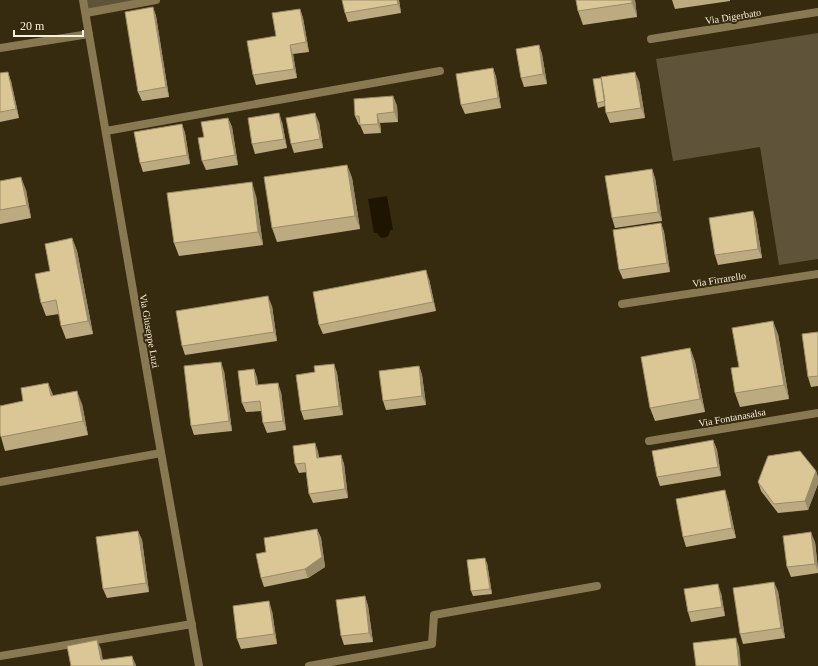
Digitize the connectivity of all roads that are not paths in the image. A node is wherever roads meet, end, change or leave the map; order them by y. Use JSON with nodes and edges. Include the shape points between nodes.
{"nodes":[{"id":1,"x":83,"y":0,"type":"edge"},
{"id":2,"x":156,"y":0,"type":"edge"},
{"id":3,"x":818,"y":12,"type":"edge"},
{"id":4,"x":86,"y":14,"type":"junction"},
{"id":5,"x":89,"y":34,"type":"junction"},
{"id":6,"x":651,"y":39,"type":"dead end"},
{"id":7,"x":0,"y":48,"type":"edge"},
{"id":8,"x":440,"y":71,"type":"dead end"},
{"id":9,"x":106,"y":131,"type":"junction"},
{"id":10,"x":818,"y":274,"type":"edge"},
{"id":11,"x":622,"y":304,"type":"dead end"},
{"id":12,"x":818,"y":413,"type":"edge"},
{"id":13,"x":649,"y":441,"type":"dead end"},
{"id":14,"x":161,"y":453,"type":"junction"},
{"id":15,"x":0,"y":482,"type":"edge"},
{"id":16,"x":597,"y":586,"type":"dead end"},
{"id":17,"x":192,"y":624,"type":"junction"},
{"id":18,"x":0,"y":656,"type":"edge"},
{"id":19,"x":199,"y":666,"type":"edge"},
{"id":20,"x":309,"y":666,"type":"edge"}],
"edges":[{"from":1,"to":4,"type":"street","name":"Via Giuseppe Luzi"},
{"from":2,"to":4,"type":"street"},
{"from":3,"to":6,"type":"street","name":"Via Digerbato"},
{"from":4,"to":5,"type":"street","name":"Via Giuseppe Luzi"},
{"from":5,"to":7,"type":"street"},
{"from":5,"to":9,"type":"street","name":"Via Giuseppe Luzi"},
{"from":8,"to":9,"type":"street"},
{"from":9,"to":14,"type":"street","name":"Via Giuseppe Luzi"},
{"from":10,"to":11,"type":"street","name":"Via Firrarello"},
{"from":12,"to":13,"type":"street","name":"Via Fontanasalsa"},
{"from":14,"to":15,"type":"street"},
{"from":14,"to":17,"type":"street","name":"Via Giuseppe Luzi"},
{"from":16,"to":20,"type":"street","via":[[434,616],[432,644]]},
{"from":17,"to":18,"type":"street"},
{"from":17,"to":19,"type":"street","name":"Via Giuseppe Luzi"}]}
